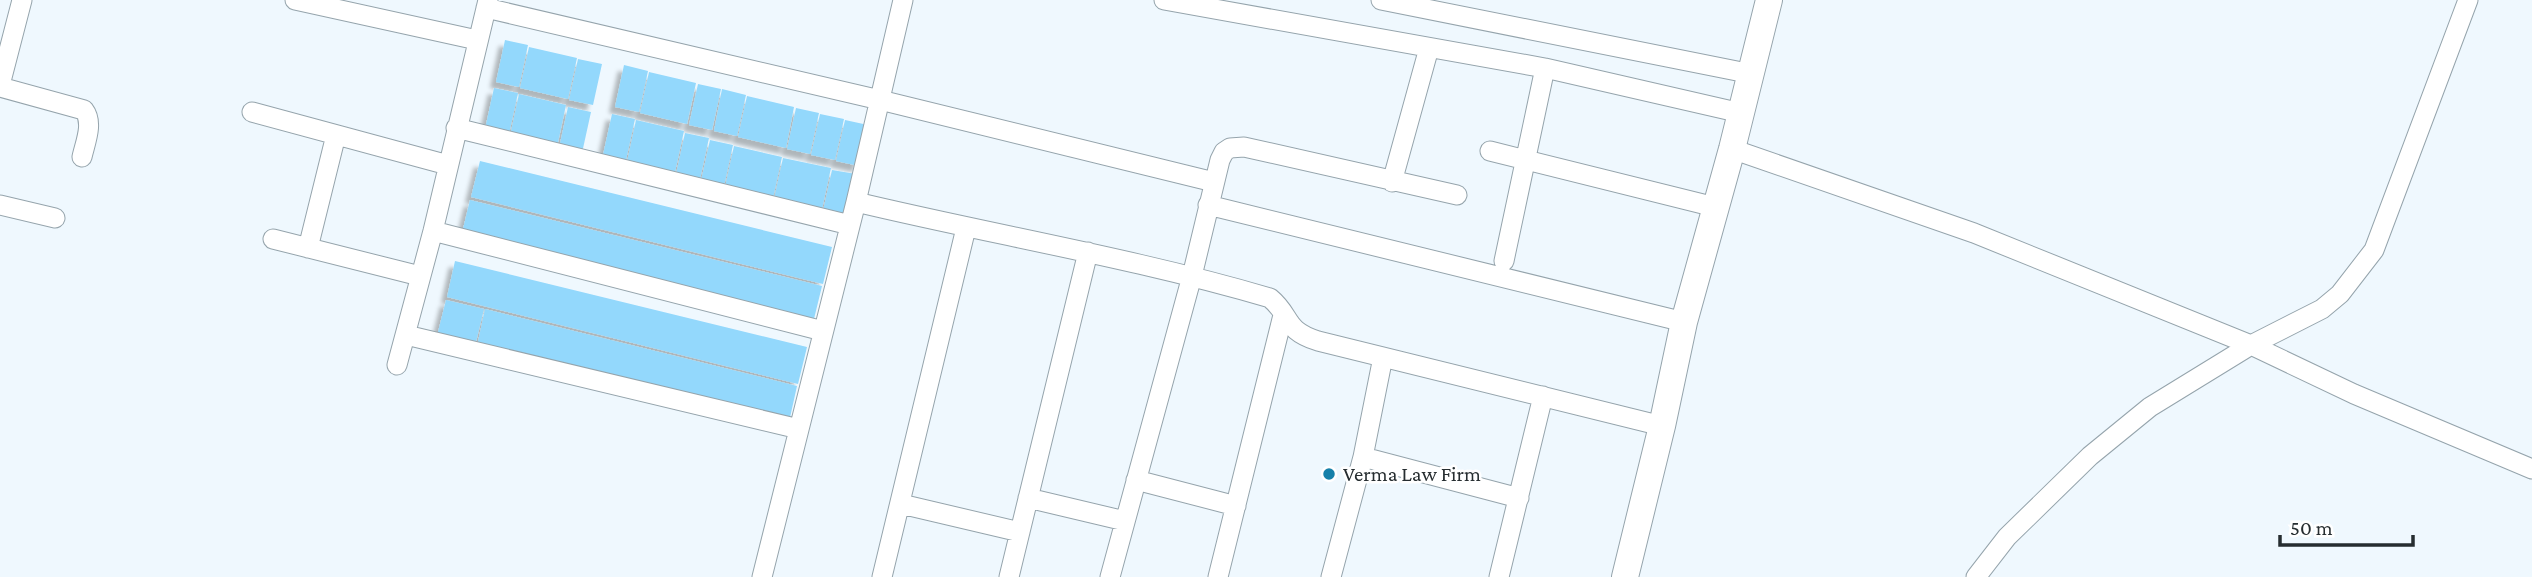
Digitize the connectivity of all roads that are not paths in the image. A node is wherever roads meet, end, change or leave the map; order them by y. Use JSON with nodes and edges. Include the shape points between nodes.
{"nodes":[{"id":1,"x":22,"y":0,"type":"edge"},
{"id":2,"x":295,"y":0,"type":"edge"},
{"id":3,"x":902,"y":0,"type":"edge"},
{"id":4,"x":1164,"y":0,"type":"edge"},
{"id":5,"x":1381,"y":0,"type":"edge"},
{"id":6,"x":1769,"y":0,"type":"edge"},
{"id":7,"x":2468,"y":0,"type":"edge"},
{"id":8,"x":487,"y":4,"type":"edge"},
{"id":9,"x":477,"y":40,"type":"junction"},
{"id":10,"x":1429,"y":47,"type":"junction"},
{"id":11,"x":1545,"y":68,"type":"junction"},
{"id":12,"x":1752,"y":74,"type":"junction"},
{"id":13,"x":0,"y":86,"type":"edge"},
{"id":14,"x":880,"y":100,"type":"junction"},
{"id":15,"x":252,"y":113,"type":"dead end"},
{"id":16,"x":1741,"y":113,"type":"junction"},
{"id":17,"x":456,"y":128,"type":"junction"},
{"id":18,"x":336,"y":135,"type":"junction"},
{"id":19,"x":1732,"y":149,"type":"junction"},
{"id":20,"x":1490,"y":151,"type":"dead end"},
{"id":21,"x":82,"y":157,"type":"dead end"},
{"id":22,"x":1526,"y":161,"type":"junction"},
{"id":23,"x":448,"y":165,"type":"junction"},
{"id":24,"x":1392,"y":181,"type":"junction"},
{"id":25,"x":1214,"y":182,"type":"junction"},
{"id":26,"x":1457,"y":195,"type":"dead end"},
{"id":27,"x":856,"y":202,"type":"junction"},
{"id":28,"x":0,"y":205,"type":"edge"},
{"id":29,"x":1208,"y":205,"type":"junction"},
{"id":30,"x":1715,"y":207,"type":"junction"},
{"id":31,"x":55,"y":218,"type":"dead end"},
{"id":32,"x":850,"y":225,"type":"junction"},
{"id":33,"x":966,"y":228,"type":"junction"},
{"id":34,"x":433,"y":231,"type":"junction"},
{"id":35,"x":273,"y":239,"type":"dead end"},
{"id":36,"x":308,"y":248,"type":"junction"},
{"id":37,"x":1088,"y":252,"type":"junction"},
{"id":38,"x":1504,"y":261,"type":"dead end"},
{"id":39,"x":420,"y":276,"type":"junction"},
{"id":40,"x":1192,"y":276,"type":"junction"},
{"id":41,"x":1283,"y":315,"type":"junction"},
{"id":42,"x":1684,"y":321,"type":"junction"},
{"id":43,"x":823,"y":331,"type":"junction"},
{"id":44,"x":406,"y":335,"type":"junction"},
{"id":45,"x":2251,"y":345,"type":"junction"},
{"id":46,"x":1383,"y":357,"type":"junction"},
{"id":47,"x":397,"y":365,"type":"dead end"},
{"id":48,"x":1544,"y":396,"type":"junction"},
{"id":49,"x":1661,"y":426,"type":"junction"},
{"id":50,"x":799,"y":429,"type":"junction"},
{"id":51,"x":1363,"y":457,"type":"junction"},
{"id":52,"x":2532,"y":470,"type":"edge"},
{"id":53,"x":1136,"y":480,"type":"junction"},
{"id":54,"x":1028,"y":498,"type":"junction"},
{"id":55,"x":1519,"y":498,"type":"junction"},
{"id":56,"x":901,"y":504,"type":"junction"},
{"id":57,"x":1236,"y":506,"type":"junction"},
{"id":58,"x":1125,"y":521,"type":"junction"},
{"id":59,"x":1020,"y":532,"type":"junction"},
{"id":60,"x":762,"y":577,"type":"edge"},
{"id":61,"x":883,"y":577,"type":"edge"},
{"id":62,"x":1009,"y":577,"type":"edge"},
{"id":63,"x":1111,"y":577,"type":"edge"},
{"id":64,"x":1218,"y":577,"type":"edge"},
{"id":65,"x":1331,"y":577,"type":"edge"},
{"id":66,"x":1499,"y":577,"type":"edge"},
{"id":67,"x":1625,"y":577,"type":"edge"},
{"id":68,"x":1976,"y":577,"type":"edge"}],
"edges":[{"from":1,"to":13,"type":"street"},
{"from":2,"to":9,"type":"street"},
{"from":3,"to":14,"type":"street"},
{"from":4,"to":10,"type":"street"},
{"from":5,"to":12,"type":"street"},
{"from":6,"to":12,"type":"street"},
{"from":7,"to":45,"type":"street","via":[[2374,250],[2340,294],[2322,309]]},
{"from":8,"to":9,"type":"street"},
{"from":8,"to":14,"type":"street"},
{"from":9,"to":17,"type":"street"},
{"from":10,"to":11,"type":"street"},
{"from":10,"to":24,"type":"street"},
{"from":11,"to":16,"type":"street"},
{"from":11,"to":22,"type":"street"},
{"from":12,"to":16,"type":"street"},
{"from":13,"to":21,"type":"street","via":[[84,110],[89,124]]},
{"from":14,"to":25,"type":"street"},
{"from":14,"to":27,"type":"street"},
{"from":15,"to":18,"type":"street"},
{"from":16,"to":19,"type":"street"},
{"from":17,"to":23,"type":"street"},
{"from":17,"to":32,"type":"street"},
{"from":18,"to":23,"type":"street"},
{"from":18,"to":36,"type":"street"},
{"from":19,"to":30,"type":"street"},
{"from":19,"to":45,"type":"street","via":[[1974,233]]},
{"from":20,"to":22,"type":"street"},
{"from":22,"to":30,"type":"street"},
{"from":22,"to":38,"type":"street"},
{"from":23,"to":34,"type":"street"},
{"from":24,"to":25,"type":"street","via":[[1244,147],[1224,152]]},
{"from":24,"to":26,"type":"street"},
{"from":25,"to":29,"type":"street"},
{"from":27,"to":32,"type":"street"},
{"from":27,"to":33,"type":"street"},
{"from":28,"to":31,"type":"street"},
{"from":29,"to":40,"type":"street"},
{"from":29,"to":42,"type":"street"},
{"from":30,"to":42,"type":"street"},
{"from":32,"to":43,"type":"street"},
{"from":33,"to":37,"type":"street"},
{"from":33,"to":56,"type":"street"},
{"from":34,"to":39,"type":"street"},
{"from":34,"to":43,"type":"street"},
{"from":35,"to":36,"type":"street"},
{"from":36,"to":39,"type":"street"},
{"from":37,"to":40,"type":"street"},
{"from":37,"to":54,"type":"street"},
{"from":39,"to":44,"type":"street"},
{"from":40,"to":41,"type":"street","via":[[1270,298]]},
{"from":40,"to":53,"type":"street"},
{"from":41,"to":46,"type":"street","via":[[1305,337]]},
{"from":41,"to":57,"type":"street"},
{"from":42,"to":49,"type":"street"},
{"from":43,"to":50,"type":"street"},
{"from":44,"to":47,"type":"street"},
{"from":44,"to":50,"type":"street"},
{"from":45,"to":52,"type":"street"},
{"from":45,"to":68,"type":"street","via":[[2174,391],[2105,443],[2007,537]]},
{"from":46,"to":48,"type":"street"},
{"from":46,"to":51,"type":"street"},
{"from":48,"to":49,"type":"street"},
{"from":48,"to":55,"type":"street"},
{"from":49,"to":67,"type":"street"},
{"from":50,"to":60,"type":"street"},
{"from":51,"to":55,"type":"street"},
{"from":51,"to":65,"type":"street"},
{"from":53,"to":57,"type":"street"},
{"from":53,"to":58,"type":"street"},
{"from":54,"to":58,"type":"street"},
{"from":54,"to":59,"type":"street"},
{"from":55,"to":66,"type":"street"},
{"from":56,"to":59,"type":"street"},
{"from":56,"to":61,"type":"street"},
{"from":57,"to":64,"type":"street"},
{"from":58,"to":63,"type":"street"},
{"from":59,"to":62,"type":"street"}]}
